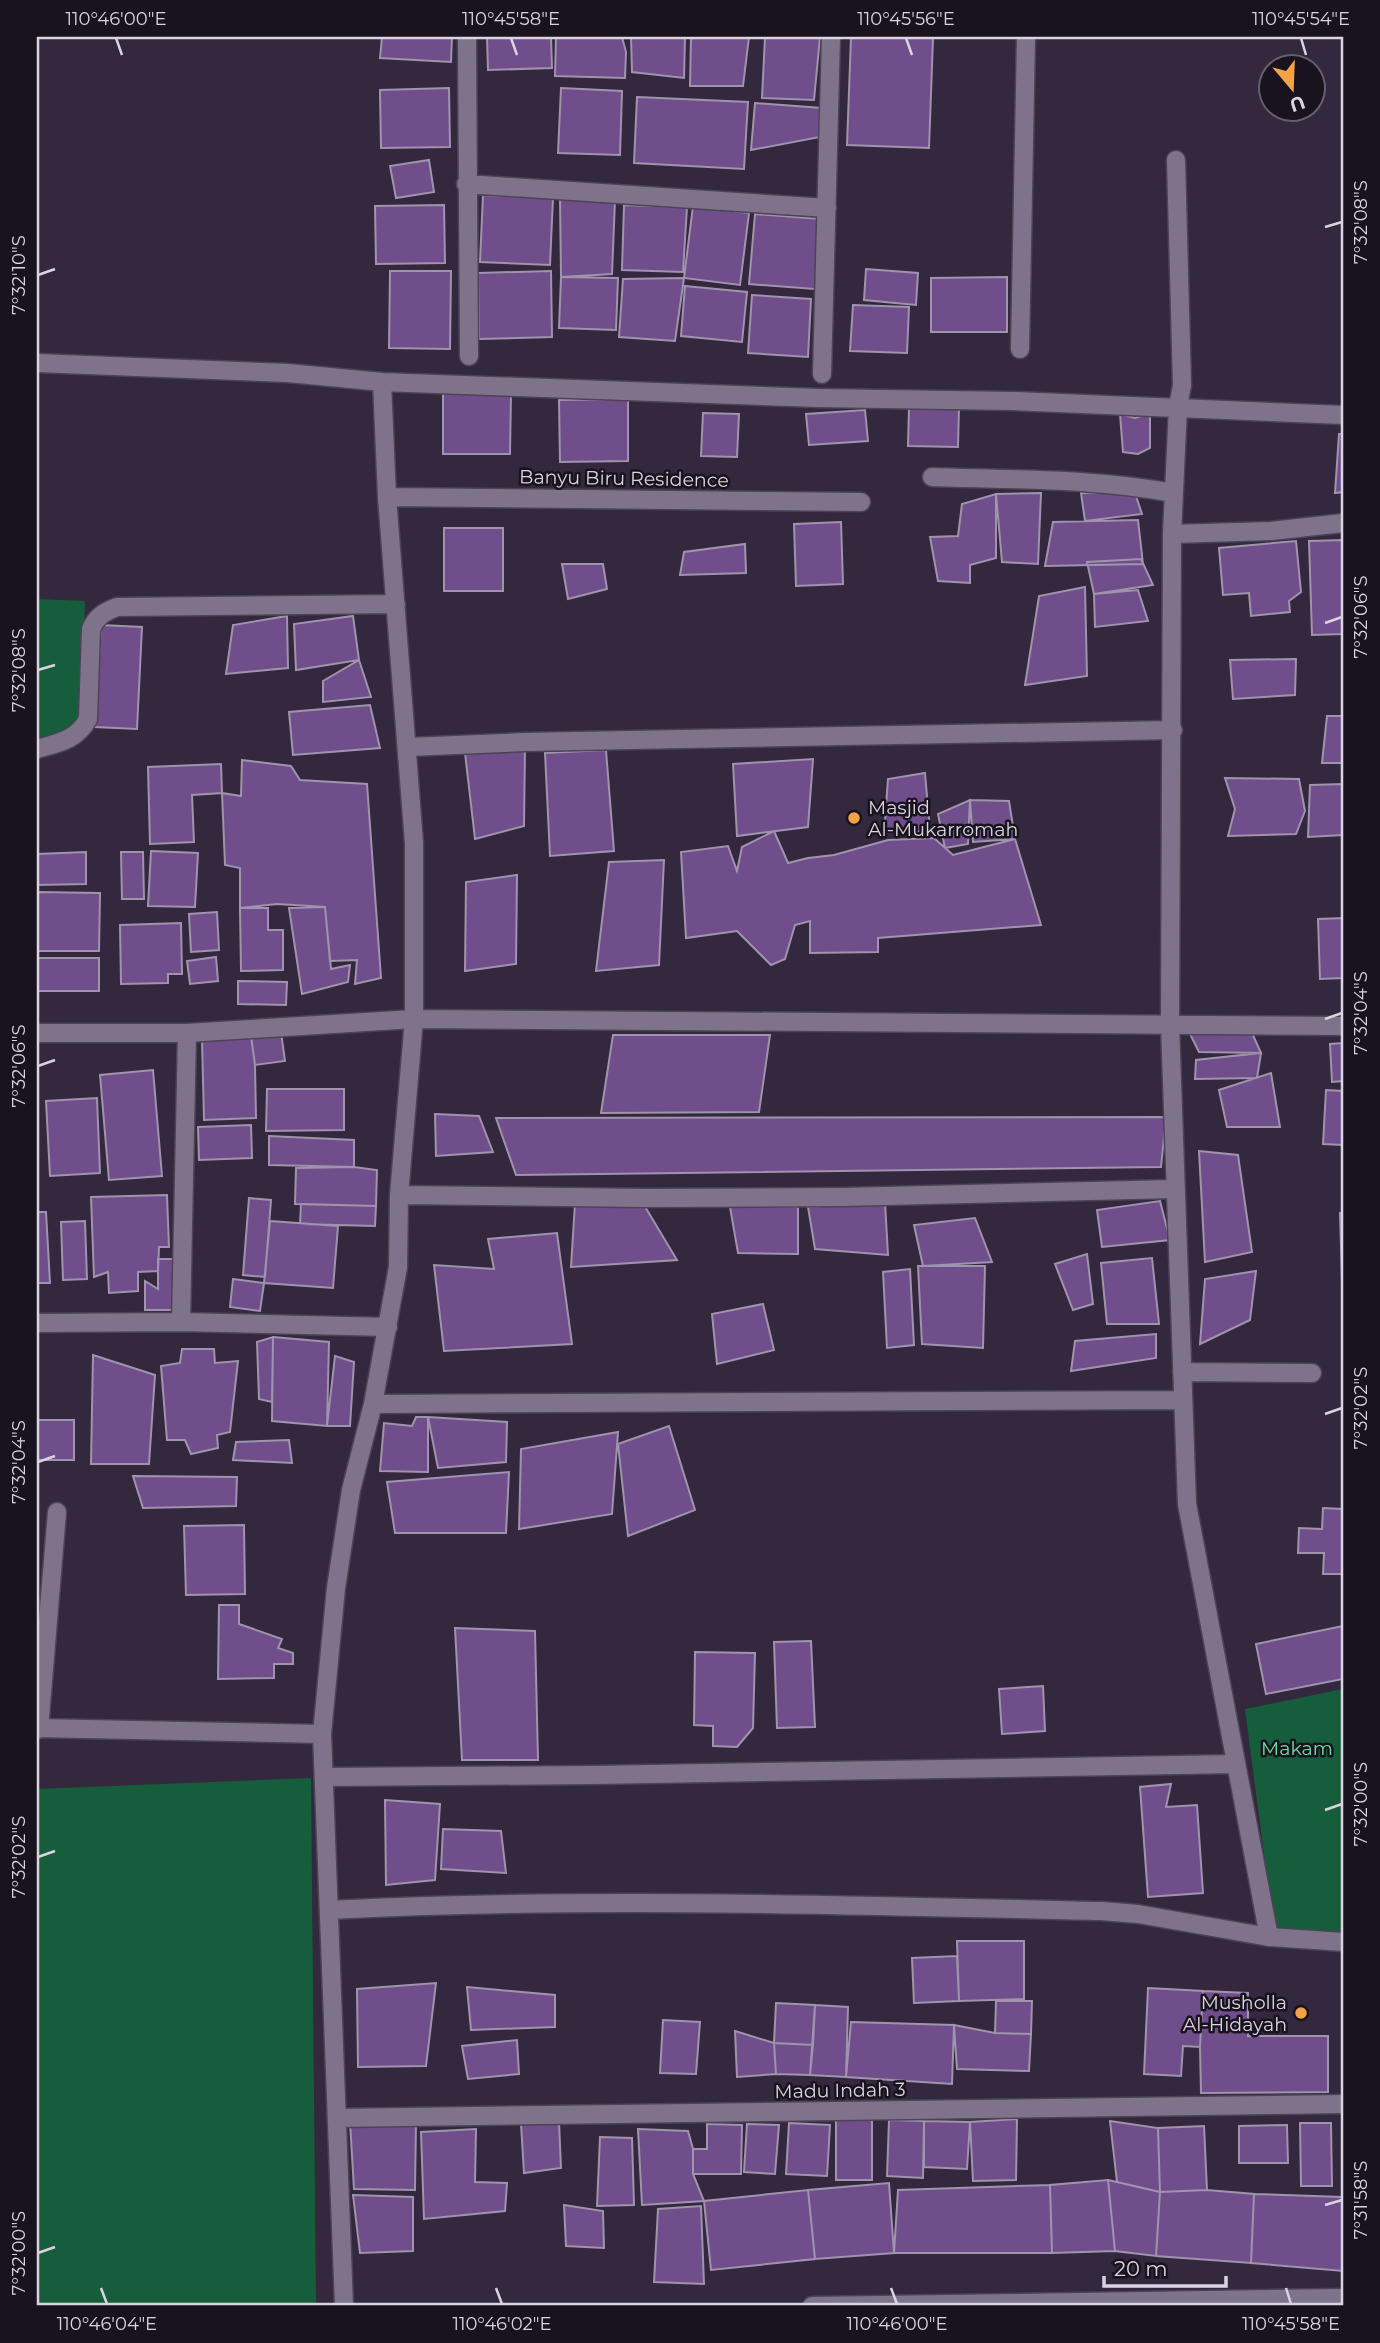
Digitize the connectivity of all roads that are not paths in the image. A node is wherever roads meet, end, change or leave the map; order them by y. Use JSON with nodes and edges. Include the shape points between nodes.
{"nodes":[{"id":1,"x":467,"y":37,"type":"edge"},
{"id":2,"x":831,"y":37,"type":"edge"},
{"id":3,"x":1026,"y":37,"type":"edge"},
{"id":4,"x":1176,"y":160,"type":"dead end"},
{"id":5,"x":466,"y":184,"type":"junction"},
{"id":6,"x":827,"y":208,"type":"junction"},
{"id":7,"x":1020,"y":349,"type":"dead end"},
{"id":8,"x":469,"y":356,"type":"dead end"},
{"id":9,"x":37,"y":363,"type":"edge"},
{"id":10,"x":822,"y":374,"type":"dead end"},
{"id":11,"x":382,"y":382,"type":"junction"},
{"id":12,"x":1178,"y":407,"type":"junction"},
{"id":13,"x":1343,"y":415,"type":"edge"},
{"id":14,"x":932,"y":477,"type":"dead end"},
{"id":15,"x":1173,"y":493,"type":"junction"},
{"id":16,"x":387,"y":497,"type":"junction"},
{"id":17,"x":860,"y":502,"type":"dead end"},
{"id":18,"x":1343,"y":523,"type":"edge"},
{"id":19,"x":1172,"y":534,"type":"junction"},
{"id":20,"x":396,"y":604,"type":"junction"},
{"id":21,"x":1173,"y":730,"type":"junction"},
{"id":22,"x":408,"y":747,"type":"junction"},
{"id":23,"x":37,"y":749,"type":"edge"},
{"id":24,"x":414,"y":1019,"type":"junction"},
{"id":25,"x":1170,"y":1025,"type":"junction"},
{"id":26,"x":1343,"y":1026,"type":"edge"},
{"id":27,"x":187,"y":1032,"type":"junction"},
{"id":28,"x":37,"y":1034,"type":"edge"},
{"id":29,"x":1175,"y":1189,"type":"junction"},
{"id":30,"x":399,"y":1195,"type":"junction"},
{"id":31,"x":181,"y":1322,"type":"junction"},
{"id":32,"x":37,"y":1323,"type":"edge"},
{"id":33,"x":388,"y":1327,"type":"junction"},
{"id":34,"x":1182,"y":1372,"type":"junction"},
{"id":35,"x":1312,"y":1373,"type":"dead end"},
{"id":36,"x":1182,"y":1400,"type":"junction"},
{"id":37,"x":373,"y":1404,"type":"junction"},
{"id":38,"x":57,"y":1512,"type":"dead end"},
{"id":39,"x":38,"y":1728,"type":"edge"},
{"id":40,"x":322,"y":1734,"type":"junction"},
{"id":41,"x":1236,"y":1764,"type":"junction"},
{"id":42,"x":324,"y":1777,"type":"junction"},
{"id":43,"x":329,"y":1910,"type":"junction"},
{"id":44,"x":1269,"y":1937,"type":"junction"},
{"id":45,"x":1343,"y":1942,"type":"edge"},
{"id":46,"x":1343,"y":2104,"type":"edge"},
{"id":47,"x":337,"y":2118,"type":"junction"},
{"id":48,"x":1343,"y":2298,"type":"edge"},
{"id":49,"x":344,"y":2306,"type":"edge"},
{"id":50,"x":812,"y":2306,"type":"edge"}],
"edges":[{"from":1,"to":5,"type":"street"},
{"from":2,"to":6,"type":"street"},
{"from":3,"to":7,"type":"street"},
{"from":4,"to":12,"type":"street","via":[[1182,385]]},
{"from":5,"to":6,"type":"street"},
{"from":5,"to":8,"type":"street"},
{"from":6,"to":10,"type":"street"},
{"from":9,"to":11,"type":"street","via":[[288,373]]},
{"from":11,"to":12,"type":"street"},
{"from":11,"to":16,"type":"street"},
{"from":12,"to":13,"type":"street"},
{"from":12,"to":15,"type":"street"},
{"from":14,"to":15,"type":"street","via":[[1077,482]]},
{"from":15,"to":19,"type":"street"},
{"from":16,"to":17,"type":"street","name":"Banyu Biru Residence"},
{"from":16,"to":20,"type":"street"},
{"from":18,"to":19,"type":"street"},
{"from":19,"to":21,"type":"street"},
{"from":20,"to":22,"type":"street"},
{"from":20,"to":23,"type":"street","via":[[117,607],[94,621],[91,629],[88,719],[81,732]]},
{"from":21,"to":22,"type":"street"},
{"from":21,"to":25,"type":"street"},
{"from":22,"to":24,"type":"street","via":[[414,843]]},
{"from":24,"to":25,"type":"street"},
{"from":24,"to":27,"type":"street"},
{"from":24,"to":30,"type":"street"},
{"from":25,"to":26,"type":"street"},
{"from":25,"to":29,"type":"street"},
{"from":27,"to":28,"type":"street"},
{"from":27,"to":31,"type":"street"},
{"from":29,"to":30,"type":"street","via":[[844,1198]]},
{"from":29,"to":34,"type":"street"},
{"from":30,"to":33,"type":"street","via":[[398,1267]]},
{"from":31,"to":32,"type":"street"},
{"from":31,"to":33,"type":"street"},
{"from":33,"to":37,"type":"street"},
{"from":34,"to":35,"type":"street"},
{"from":34,"to":36,"type":"street"},
{"from":36,"to":37,"type":"street"},
{"from":36,"to":41,"type":"street","via":[[1187,1504]]},
{"from":37,"to":40,"type":"street","via":[[351,1490]]},
{"from":38,"to":39,"type":"street"},
{"from":39,"to":40,"type":"street"},
{"from":40,"to":42,"type":"street"},
{"from":41,"to":42,"type":"street"},
{"from":41,"to":44,"type":"street"},
{"from":42,"to":43,"type":"street"},
{"from":43,"to":44,"type":"street","via":[[620,1902],[1101,1910]]},
{"from":43,"to":47,"type":"street"},
{"from":44,"to":45,"type":"street"},
{"from":46,"to":47,"type":"street","name":"Madu Indah 3"},
{"from":47,"to":49,"type":"street"},
{"from":48,"to":50,"type":"street"}]}
